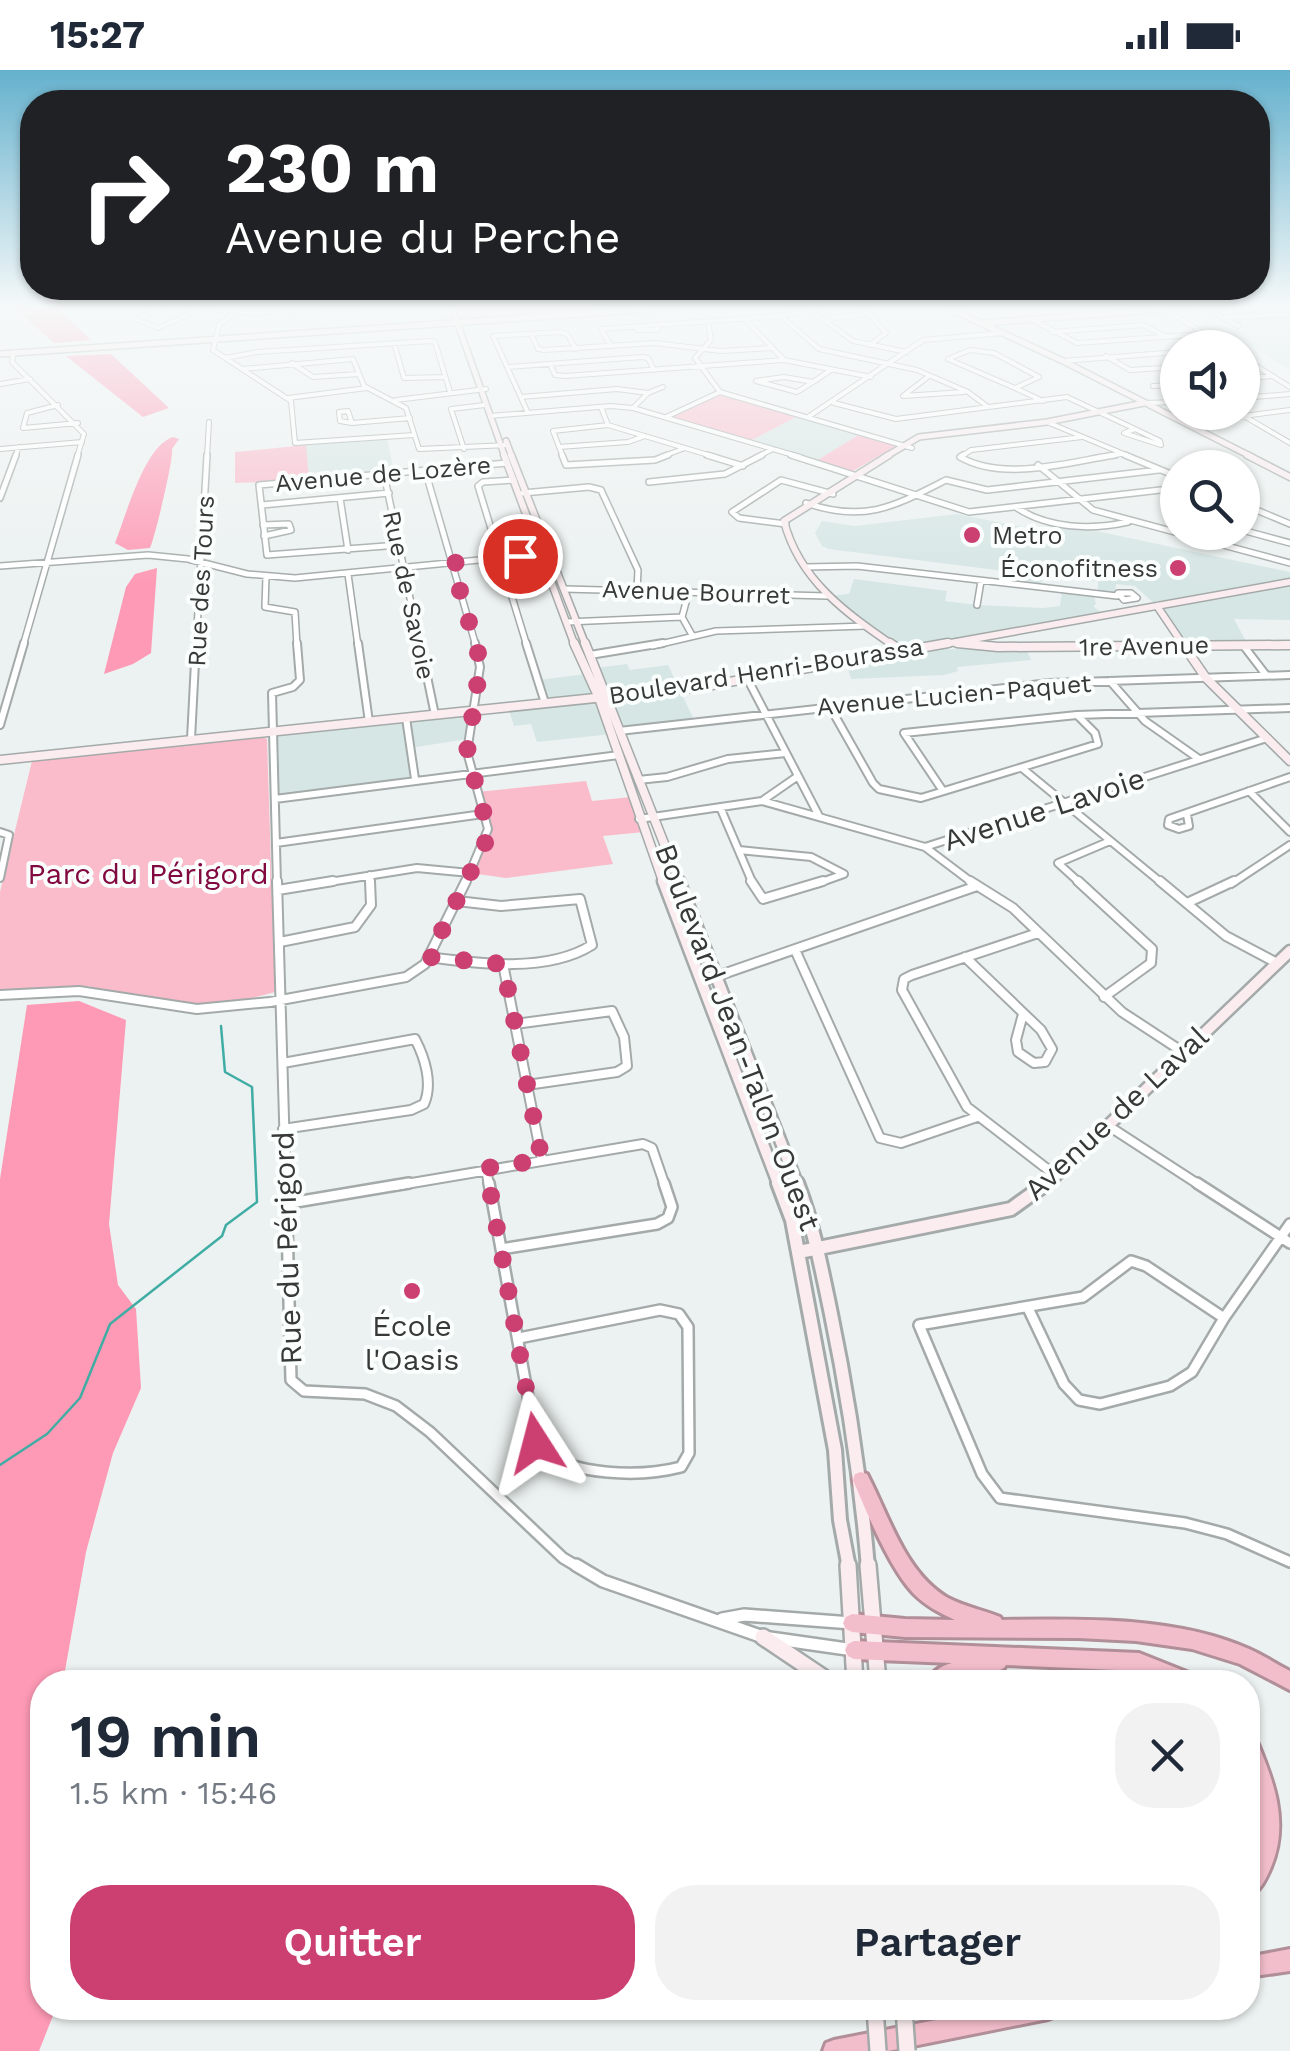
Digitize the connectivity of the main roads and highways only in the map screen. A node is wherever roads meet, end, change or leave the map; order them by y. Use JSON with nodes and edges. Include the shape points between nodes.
{"nodes":[{"id":1,"x":861,"y":1480,"type":"road end"},
{"id":2,"x":852,"y":1623,"type":"road end"},
{"id":3,"x":1031,"y":1630,"type":"junction"},
{"id":4,"x":854,"y":1650,"type":"road end"},
{"id":5,"x":1015,"y":1659,"type":"junction"},
{"id":6,"x":958,"y":1670,"type":"edge"},
{"id":7,"x":1159,"y":1670,"type":"edge"},
{"id":8,"x":1290,"y":1681,"type":"edge"},
{"id":9,"x":1260,"y":1770,"type":"edge"},
{"id":10,"x":1260,"y":1873,"type":"edge"},
{"id":11,"x":1290,"y":1960,"type":"edge"},
{"id":12,"x":1260,"y":1965,"type":"edge"},
{"id":13,"x":978,"y":2020,"type":"edge"},
{"id":14,"x":989,"y":2020,"type":"edge"},
{"id":15,"x":969,"y":2024,"type":"junction"},
{"id":16,"x":834,"y":2051,"type":"edge"}],
"edges":[{"from":1,"to":3,"type":"highway","via":[[895,1558],[929,1595],[954,1613]]},
{"from":2,"to":3,"type":"highway"},
{"from":3,"to":8,"type":"highway","via":[[1210,1643]]},
{"from":4,"to":5,"type":"highway"},
{"from":5,"to":6,"type":"highway"},
{"from":5,"to":7,"type":"highway","via":[[1139,1662]]},
{"from":9,"to":10,"type":"highway","via":[[1271,1818]]},
{"from":11,"to":12,"type":"highway"},
{"from":13,"to":15,"type":"highway"},
{"from":14,"to":15,"type":"highway"},
{"from":15,"to":16,"type":"highway"}]}
